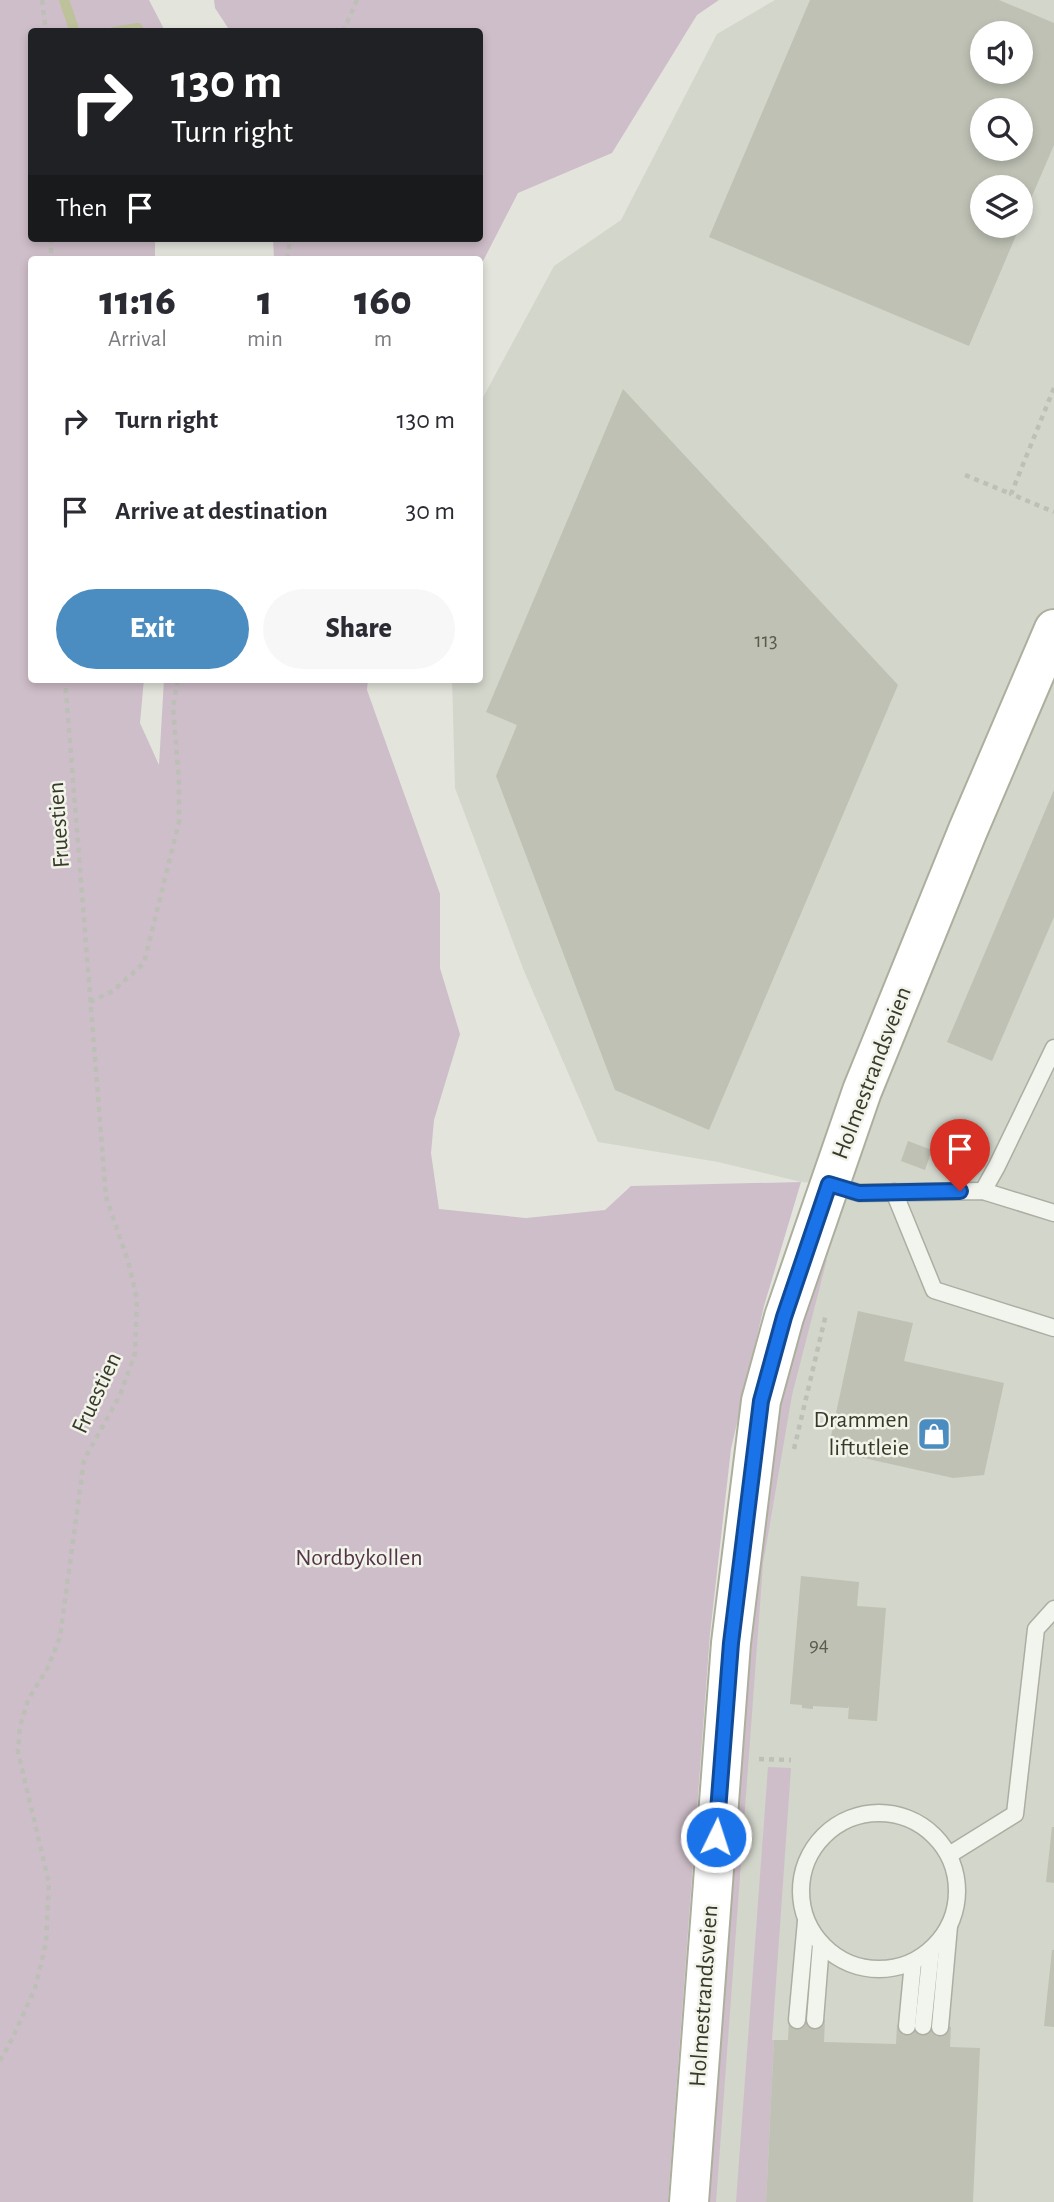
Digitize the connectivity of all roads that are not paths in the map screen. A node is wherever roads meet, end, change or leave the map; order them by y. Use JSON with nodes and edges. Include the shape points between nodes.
{"nodes":[{"id":1,"x":1054,"y":629,"type":"edge"},
{"id":2,"x":1054,"y":1048,"type":"edge"},
{"id":3,"x":829,"y":1184,"type":"junction"},
{"id":4,"x":982,"y":1191,"type":"junction"},
{"id":5,"x":894,"y":1192,"type":"junction"},
{"id":6,"x":1054,"y":1213,"type":"edge"},
{"id":7,"x":1054,"y":1328,"type":"edge"},
{"id":8,"x":1054,"y":1609,"type":"edge"},
{"id":9,"x":949,"y":1855,"type":"junction"},
{"id":10,"x":806,"y":1921,"type":"junction"},
{"id":11,"x":949,"y":1926,"type":"junction"},
{"id":12,"x":821,"y":1944,"type":"junction"},
{"id":13,"x":930,"y":1950,"type":"junction"},
{"id":14,"x":913,"y":1962,"type":"junction"},
{"id":15,"x":797,"y":2020,"type":"dead end"},
{"id":16,"x":815,"y":2020,"type":"dead end"},
{"id":17,"x":940,"y":2027,"type":"dead end"},
{"id":18,"x":689,"y":2202,"type":"edge"}],
"edges":[{"from":1,"to":3,"type":"main road","name":"Holmestrandsveien","via":[[862,1091]]},
{"from":2,"to":4,"type":"lane"},
{"from":3,"to":5,"type":"lane","via":[[859,1193]]},
{"from":3,"to":18,"type":"main road","name":"Holmestrandsveien","via":[[761,1401],[731,1643]]},
{"from":4,"to":5,"type":"lane"},
{"from":4,"to":6,"type":"lane"},
{"from":5,"to":7,"type":"lane","via":[[934,1290]]},
{"from":8,"to":9,"type":"lane","via":[[1036,1629],[1015,1814]]},
{"from":9,"to":10,"type":"lane","via":[[934,1835],[914,1821],[888,1812],[861,1814],[836,1824],[816,1843],[803,1867],[800,1894]]},
{"from":9,"to":11,"type":"lane","via":[[957,1878],[957,1903]]},
{"from":10,"to":12,"type":"lane"},
{"from":10,"to":15,"type":"lane"},
{"from":11,"to":13,"type":"lane"},
{"from":11,"to":17,"type":"lane"},
{"from":12,"to":14,"type":"lane","via":[[843,1960],[866,1968]]},
{"from":12,"to":16,"type":"lane"},
{"from":13,"to":14,"type":"lane"},
{"from":13,"to":14,"type":"lane","via":[[915,2026]]}]}
